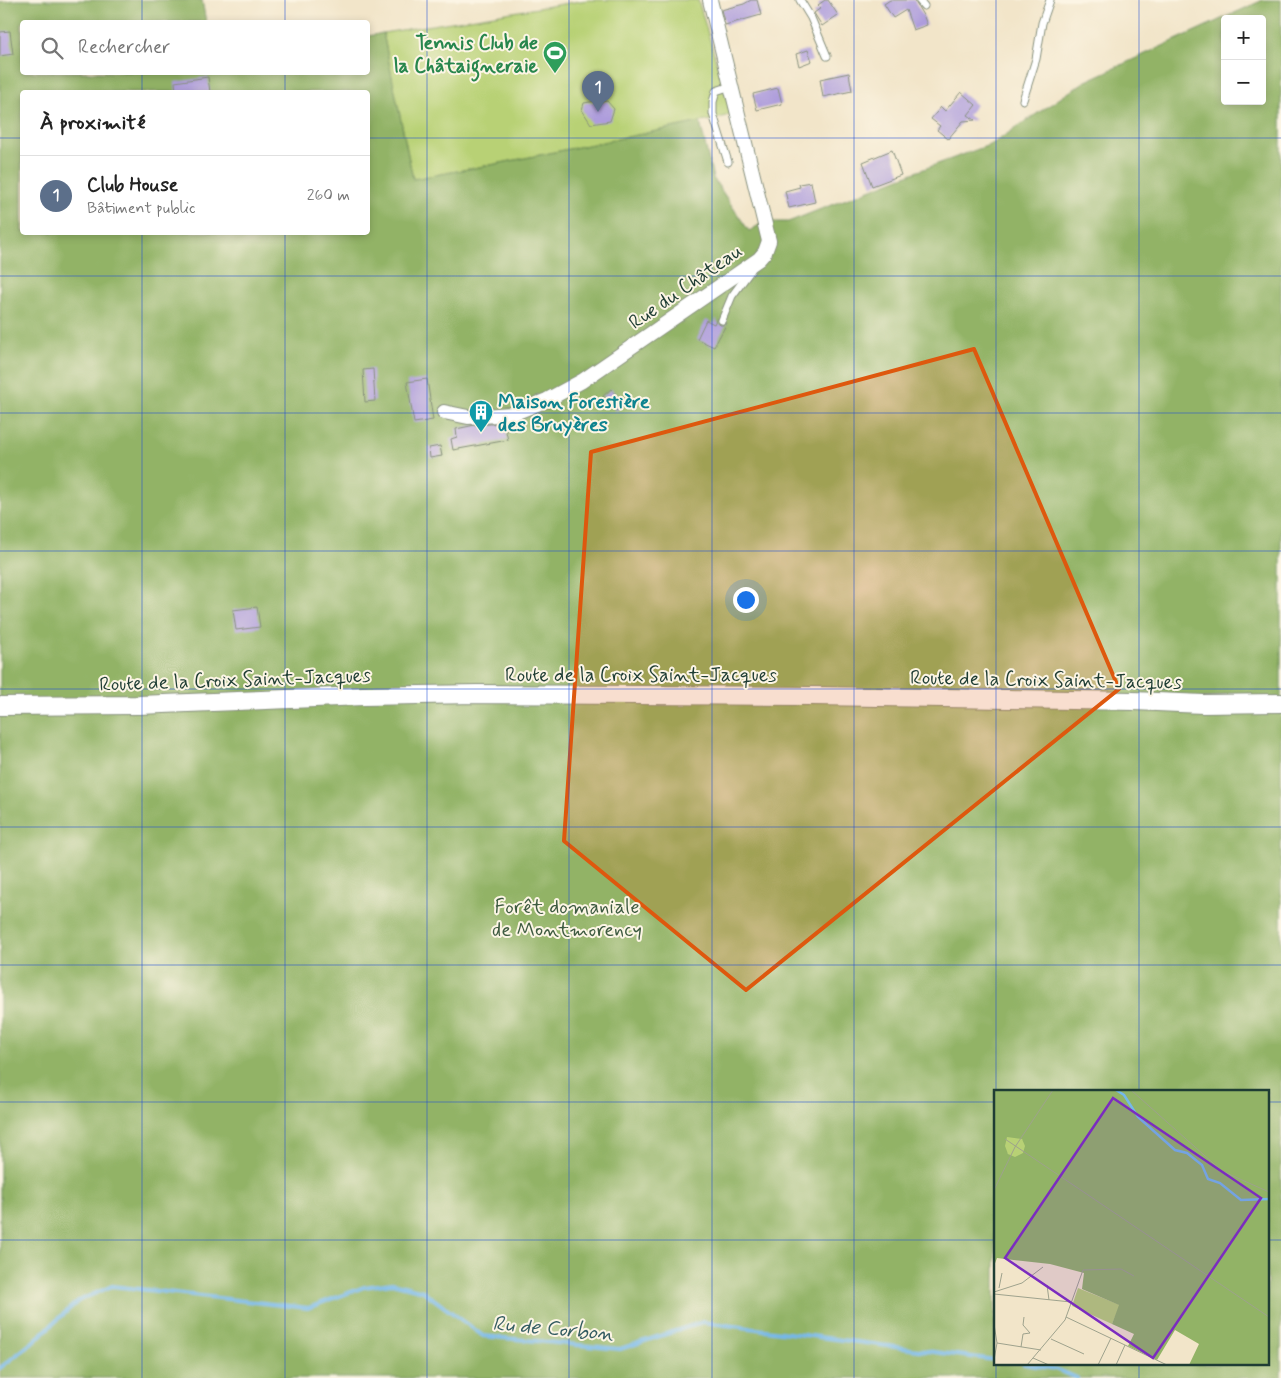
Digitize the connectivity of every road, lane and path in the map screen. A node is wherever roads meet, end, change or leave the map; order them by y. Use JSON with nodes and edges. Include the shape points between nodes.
{"nodes":[{"id":1,"x":713,"y":0,"type":"edge"},
{"id":2,"x":800,"y":0,"type":"edge"},
{"id":3,"x":1050,"y":0,"type":"edge"},
{"id":4,"x":828,"y":56,"type":"dead end"},
{"id":5,"x":732,"y":86,"type":"junction"},
{"id":6,"x":1023,"y":100,"type":"dead end"},
{"id":7,"x":728,"y":162,"type":"dead end"},
{"id":8,"x":759,"y":260,"type":"junction"},
{"id":9,"x":722,"y":320,"type":"dead end"},
{"id":10,"x":444,"y":412,"type":"dead end"},
{"id":11,"x":1281,"y":703,"type":"edge"},
{"id":12,"x":0,"y":706,"type":"edge"}],
"edges":[{"from":1,"to":5,"type":"street","name":"Rue du Château"},
{"from":2,"to":4,"type":"lane"},
{"from":3,"to":6,"type":"lane"},
{"from":5,"to":7,"type":"lane","via":[[716,91],[713,102],[713,114]]},
{"from":5,"to":8,"type":"street","name":"Rue du Château","via":[[769,241]]},
{"from":8,"to":9,"type":"lane","via":[[732,296]]},
{"from":8,"to":10,"type":"street","name":"Rue du Château","via":[[582,381],[547,400],[512,414],[468,418]]},
{"from":11,"to":12,"type":"street","name":"Route de la Croix Saint-Jacques","via":[[477,694]]}]}
